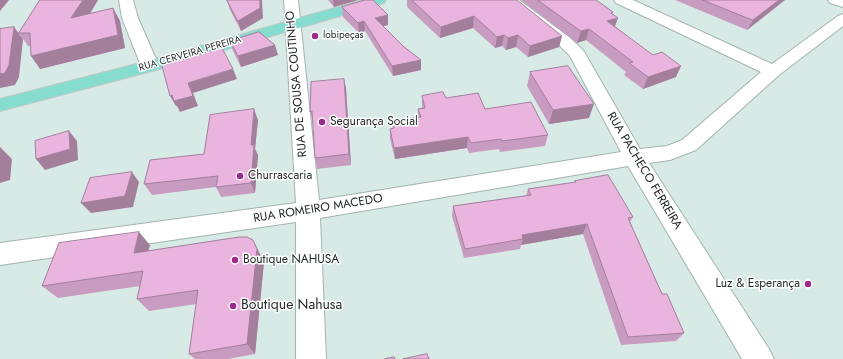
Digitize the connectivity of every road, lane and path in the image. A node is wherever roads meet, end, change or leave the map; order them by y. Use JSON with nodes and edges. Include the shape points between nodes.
{"nodes":[{"id":1,"x":126,"y":0,"type":"edge"},
{"id":2,"x":290,"y":0,"type":"edge"},
{"id":3,"x":379,"y":0,"type":"edge"},
{"id":4,"x":510,"y":0,"type":"edge"},
{"id":5,"x":621,"y":0,"type":"edge"},
{"id":6,"x":835,"y":0,"type":"edge"},
{"id":7,"x":843,"y":3,"type":"edge"},
{"id":8,"x":843,"y":19,"type":"edge"},
{"id":9,"x":292,"y":25,"type":"junction"},
{"id":10,"x":150,"y":66,"type":"junction"},
{"id":11,"x":773,"y":71,"type":"junction"},
{"id":12,"x":0,"y":105,"type":"edge"},
{"id":13,"x":634,"y":157,"type":"junction"},
{"id":14,"x":308,"y":211,"type":"junction"},
{"id":15,"x":0,"y":254,"type":"edge"},
{"id":16,"x":311,"y":359,"type":"edge"},
{"id":17,"x":759,"y":359,"type":"edge"}],
"edges":[{"from":1,"to":10,"type":"street","via":[[130,18]]},
{"from":2,"to":9,"type":"street","name":"RUA DE SOUSA COUTINHO"},
{"from":3,"to":9,"type":"main road","name":"RUA CERVEIRA PEREIRA"},
{"from":4,"to":13,"type":"street","name":"RUA PACHECO FERREIRA","via":[[563,40],[577,54]]},
{"from":5,"to":11,"type":"street"},
{"from":6,"to":7,"type":"street"},
{"from":8,"to":11,"type":"street","name":"RUA ROMEIRO MACEDO"},
{"from":9,"to":10,"type":"main road","name":"RUA CERVEIRA PEREIRA"},
{"from":9,"to":14,"type":"street","name":"RUA DE SOUSA COUTINHO"},
{"from":10,"to":12,"type":"main road","name":"RUA CERVEIRA PEREIRA"},
{"from":11,"to":13,"type":"street","name":"RUA ROMEIRO MACEDO","via":[[689,145],[670,154]]},
{"from":13,"to":14,"type":"street","name":"RUA ROMEIRO MACEDO"},
{"from":13,"to":17,"type":"street","name":"RUA PACHECO FERREIRA"},
{"from":14,"to":15,"type":"street","name":"RUA ROMEIRO MACEDO"},
{"from":14,"to":16,"type":"street","name":"RUA DE SOUSA COUTINHO"}]}
